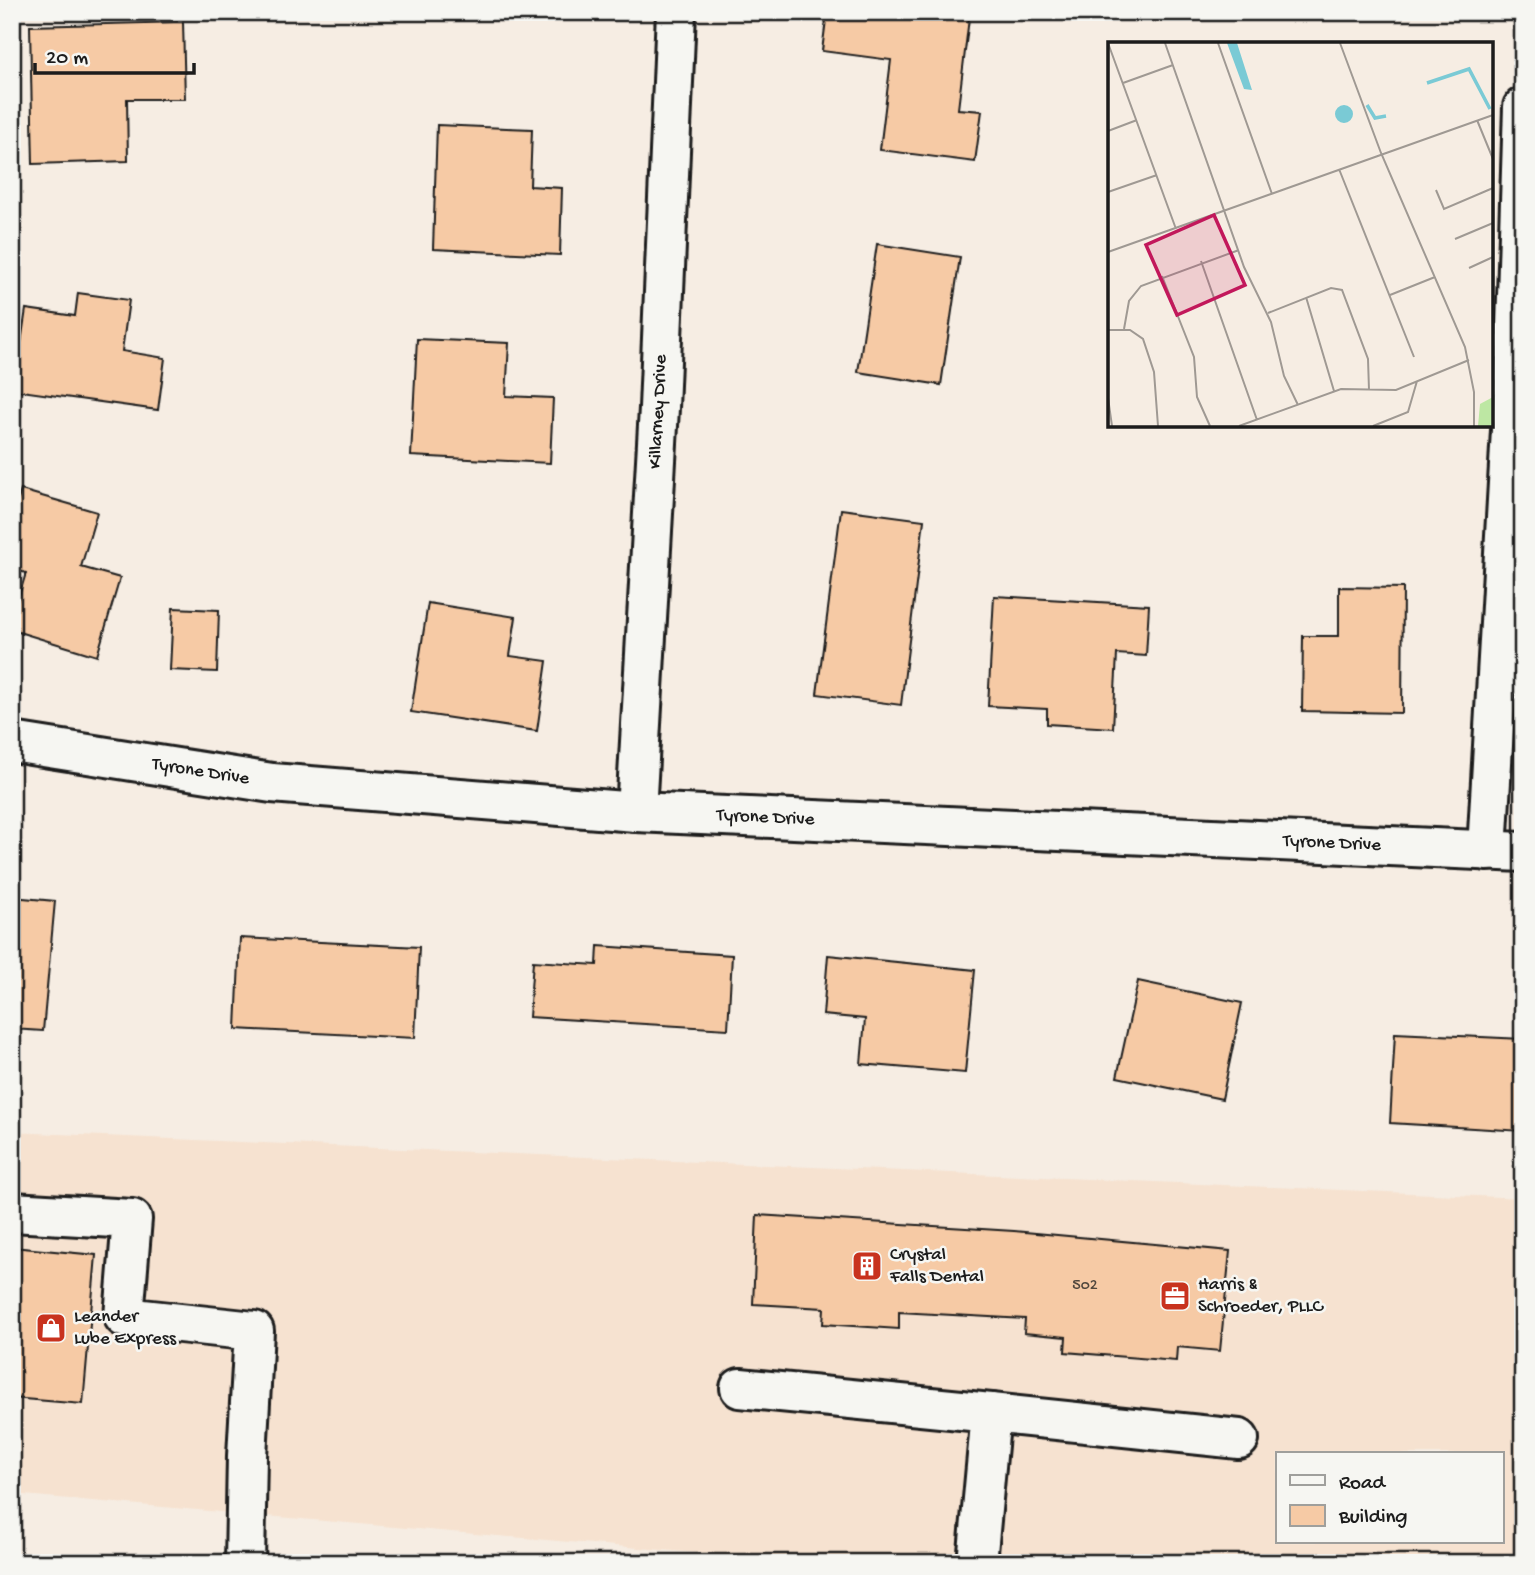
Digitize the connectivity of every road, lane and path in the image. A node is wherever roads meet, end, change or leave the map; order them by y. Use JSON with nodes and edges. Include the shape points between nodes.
{"nodes":[{"id":1,"x":676,"y":12,"type":"edge"},
{"id":2,"x":1523,"y":107,"type":"edge"},
{"id":3,"x":12,"y":741,"type":"edge"},
{"id":4,"x":636,"y":812,"type":"junction"},
{"id":5,"x":1505,"y":852,"type":"edge"},
{"id":6,"x":12,"y":1212,"type":"edge"},
{"id":7,"x":740,"y":1388,"type":"dead end"},
{"id":8,"x":991,"y":1413,"type":"junction"},
{"id":9,"x":1239,"y":1439,"type":"dead end"},
{"id":10,"x":245,"y":1563,"type":"edge"},
{"id":11,"x":977,"y":1563,"type":"edge"}],
"edges":[{"from":1,"to":4,"type":"street","name":"Killarney Drive"},
{"from":2,"to":5,"type":"street"},
{"from":3,"to":4,"type":"street","name":"Tyrone Drive","via":[[272,783]]},
{"from":4,"to":5,"type":"street","name":"Tyrone Drive"},
{"from":6,"to":10,"type":"street","via":[[132,1219],[124,1317],[254,1331]]},
{"from":7,"to":8,"type":"street"},
{"from":8,"to":9,"type":"street"},
{"from":8,"to":11,"type":"street"}]}
